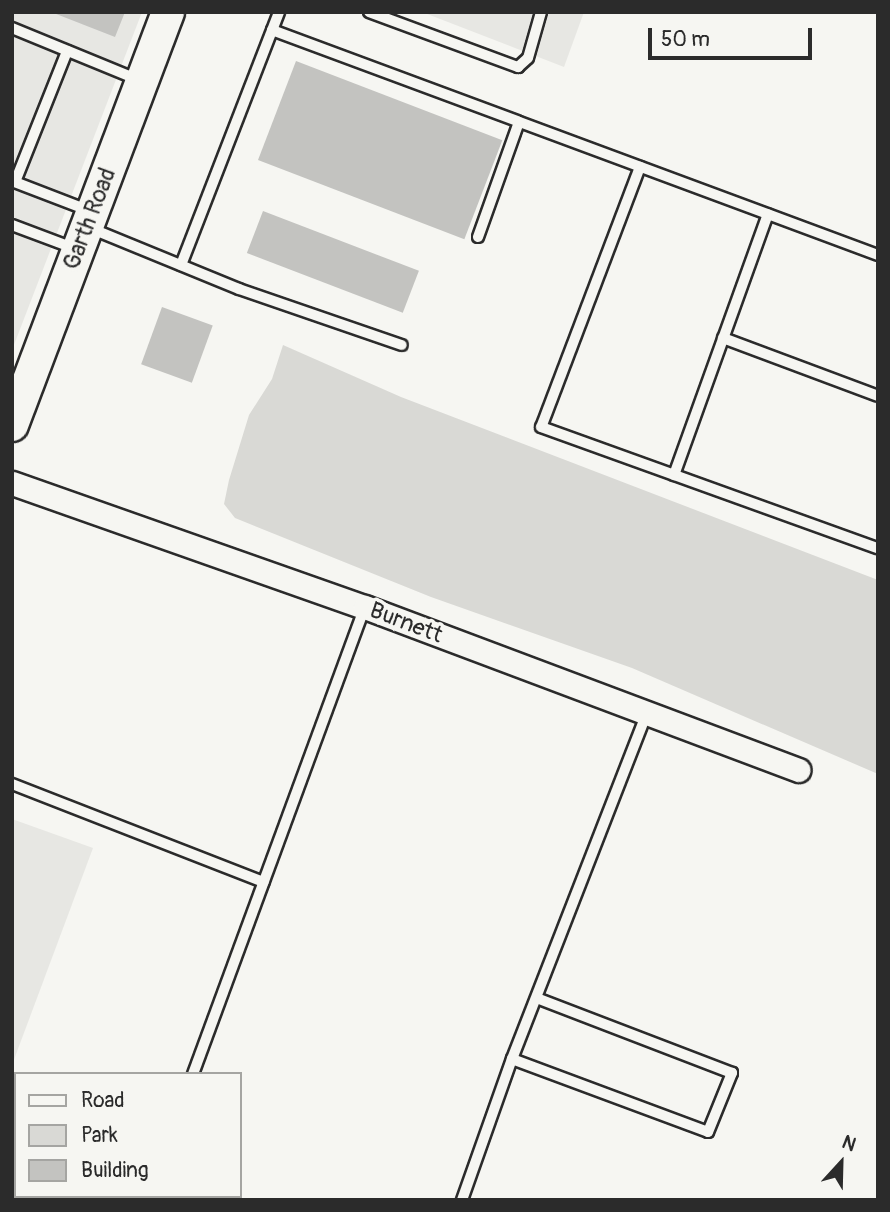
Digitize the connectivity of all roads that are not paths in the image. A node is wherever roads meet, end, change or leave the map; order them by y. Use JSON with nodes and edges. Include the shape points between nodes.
{"nodes":[{"id":1,"x":168,"y":12,"type":"edge"},
{"id":2,"x":279,"y":12,"type":"edge"},
{"id":3,"x":369,"y":12,"type":"edge"},
{"id":4,"x":541,"y":12,"type":"edge"},
{"id":5,"x":12,"y":28,"type":"edge"},
{"id":6,"x":272,"y":30,"type":"junction"},
{"id":7,"x":67,"y":51,"type":"junction"},
{"id":8,"x":142,"y":82,"type":"junction"},
{"id":9,"x":519,"y":122,"type":"junction"},
{"id":10,"x":640,"y":167,"type":"junction"},
{"id":11,"x":14,"y":181,"type":"edge"},
{"id":12,"x":768,"y":215,"type":"junction"},
{"id":13,"x":12,"y":225,"type":"edge"},
{"id":14,"x":86,"y":230,"type":"junction"},
{"id":15,"x":478,"y":237,"type":"dead end"},
{"id":16,"x":878,"y":255,"type":"edge"},
{"id":17,"x":181,"y":265,"type":"junction"},
{"id":18,"x":723,"y":338,"type":"junction"},
{"id":19,"x":401,"y":345,"type":"dead end"},
{"id":20,"x":878,"y":396,"type":"edge"},
{"id":21,"x":13,"y":424,"type":"edge"},
{"id":22,"x":674,"y":475,"type":"junction"},
{"id":23,"x":12,"y":483,"type":"edge"},
{"id":24,"x":878,"y":548,"type":"edge"},
{"id":25,"x":365,"y":607,"type":"junction"},
{"id":26,"x":646,"y":715,"type":"junction"},
{"id":27,"x":797,"y":770,"type":"dead end"},
{"id":28,"x":12,"y":784,"type":"edge"},
{"id":29,"x":264,"y":883,"type":"junction"},
{"id":30,"x":537,"y":998,"type":"junction"},
{"id":31,"x":512,"y":1059,"type":"junction"},
{"id":32,"x":194,"y":1072,"type":"edge"},
{"id":33,"x":462,"y":1200,"type":"edge"}],
"edges":[{"from":1,"to":8,"type":"main road","name":"Garth Road"},
{"from":2,"to":6,"type":"lane"},
{"from":3,"to":4,"type":"lane","via":[[518,67],[528,58]]},
{"from":5,"to":7,"type":"lane"},
{"from":6,"to":9,"type":"lane"},
{"from":6,"to":17,"type":"lane"},
{"from":7,"to":8,"type":"lane"},
{"from":7,"to":11,"type":"lane"},
{"from":8,"to":14,"type":"main road","name":"Garth Road"},
{"from":9,"to":10,"type":"lane"},
{"from":9,"to":15,"type":"lane"},
{"from":10,"to":12,"type":"lane"},
{"from":10,"to":22,"type":"lane","via":[[541,427]]},
{"from":11,"to":14,"type":"lane"},
{"from":12,"to":16,"type":"lane"},
{"from":12,"to":18,"type":"lane"},
{"from":13,"to":14,"type":"lane"},
{"from":14,"to":17,"type":"lane"},
{"from":14,"to":21,"type":"main road","name":"Garth Road"},
{"from":17,"to":19,"type":"lane"},
{"from":18,"to":20,"type":"lane"},
{"from":18,"to":22,"type":"lane"},
{"from":22,"to":24,"type":"lane"},
{"from":23,"to":25,"type":"street","name":"Burnett"},
{"from":25,"to":26,"type":"street","name":"Burnett"},
{"from":25,"to":29,"type":"lane"},
{"from":26,"to":27,"type":"street","name":"Burnett"},
{"from":26,"to":30,"type":"lane"},
{"from":28,"to":29,"type":"lane"},
{"from":29,"to":32,"type":"lane"},
{"from":30,"to":31,"type":"lane"},
{"from":30,"to":31,"type":"lane","via":[[732,1073],[708,1132]]},
{"from":31,"to":33,"type":"lane"}]}
